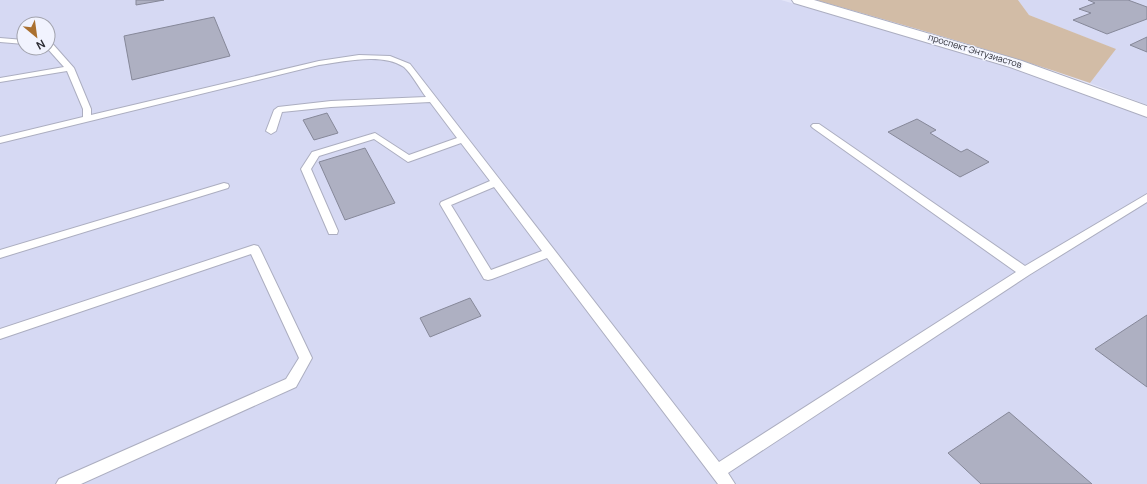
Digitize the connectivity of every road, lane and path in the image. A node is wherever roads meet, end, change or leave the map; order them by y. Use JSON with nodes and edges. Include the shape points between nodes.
{"nodes":[{"id":1,"x":799,"y":0,"type":"edge"},
{"id":2,"x":0,"y":40,"type":"edge"},
{"id":3,"x":16,"y":41,"type":"edge"},
{"id":4,"x":56,"y":53,"type":"edge"},
{"id":5,"x":70,"y":68,"type":"junction"},
{"id":6,"x":0,"y":80,"type":"edge"},
{"id":7,"x":432,"y":99,"type":"junction"},
{"id":8,"x":1147,"y":112,"type":"edge"},
{"id":9,"x":87,"y":119,"type":"junction"},
{"id":10,"x":816,"y":126,"type":"dead end"},
{"id":11,"x":271,"y":131,"type":"dead end"},
{"id":12,"x":463,"y":139,"type":"junction"},
{"id":13,"x":0,"y":140,"type":"edge"},
{"id":14,"x":496,"y":182,"type":"junction"},
{"id":15,"x":224,"y":186,"type":"dead end"},
{"id":16,"x":1147,"y":197,"type":"edge"},
{"id":17,"x":333,"y":231,"type":"dead end"},
{"id":18,"x":550,"y":252,"type":"junction"},
{"id":19,"x":0,"y":254,"type":"edge"},
{"id":20,"x":1025,"y":272,"type":"junction"},
{"id":21,"x":0,"y":334,"type":"edge"},
{"id":22,"x":718,"y":471,"type":"junction"},
{"id":23,"x":64,"y":484,"type":"edge"},
{"id":24,"x":727,"y":484,"type":"edge"}],
"edges":[{"from":1,"to":8,"type":"street","name":"проспект Энтузиастов","via":[[1016,64]]},
{"from":2,"to":3,"type":"lane"},
{"from":4,"to":5,"type":"lane"},
{"from":5,"to":6,"type":"lane"},
{"from":5,"to":9,"type":"lane","via":[[88,109]]},
{"from":7,"to":9,"type":"lane","via":[[407,66],[390,58],[359,57],[318,63]]},
{"from":7,"to":11,"type":"lane","via":[[331,104],[278,110]]},
{"from":7,"to":12,"type":"lane"},
{"from":9,"to":13,"type":"lane"},
{"from":10,"to":20,"type":"lane"},
{"from":12,"to":14,"type":"lane"},
{"from":12,"to":17,"type":"lane","via":[[408,159],[375,136],[315,154],[306,169]]},
{"from":14,"to":18,"type":"lane"},
{"from":14,"to":18,"type":"lane","via":[[445,204],[488,276]]},
{"from":15,"to":19,"type":"lane"},
{"from":16,"to":20,"type":"lane"},
{"from":18,"to":22,"type":"lane"},
{"from":20,"to":22,"type":"lane"},
{"from":21,"to":23,"type":"lane","via":[[254,249],[306,358],[291,383]]},
{"from":22,"to":24,"type":"lane"}]}
